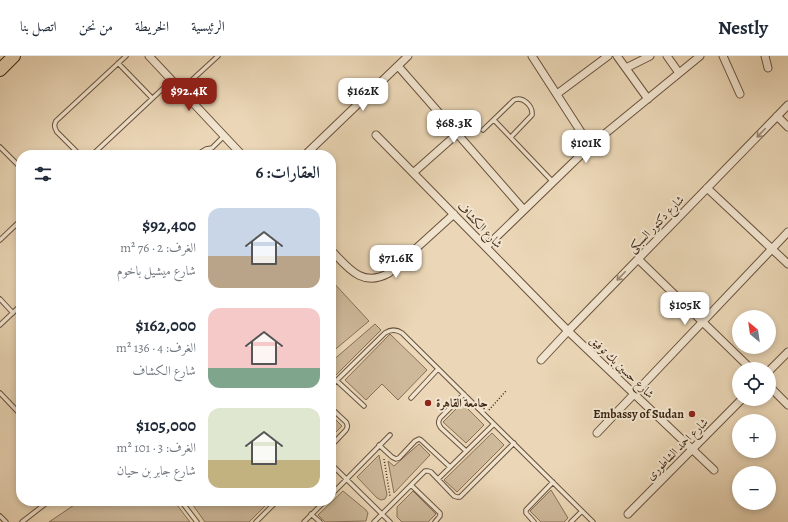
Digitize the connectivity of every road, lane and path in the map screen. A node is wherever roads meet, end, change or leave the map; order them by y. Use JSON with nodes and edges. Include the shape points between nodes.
{"nodes":[{"id":1,"x":14,"y":56,"type":"edge"},
{"id":2,"x":126,"y":56,"type":"edge"},
{"id":3,"x":149,"y":56,"type":"edge"},
{"id":4,"x":218,"y":56,"type":"edge"},
{"id":5,"x":408,"y":56,"type":"edge"},
{"id":6,"x":532,"y":56,"type":"edge"},
{"id":7,"x":608,"y":56,"type":"edge"},
{"id":8,"x":617,"y":56,"type":"edge"},
{"id":9,"x":650,"y":56,"type":"edge"},
{"id":10,"x":667,"y":56,"type":"edge"},
{"id":11,"x":700,"y":56,"type":"edge"},
{"id":12,"x":723,"y":56,"type":"edge"},
{"id":13,"x":765,"y":56,"type":"edge"},
{"id":14,"x":118,"y":64,"type":"junction"},
{"id":15,"x":398,"y":66,"type":"junction"},
{"id":16,"x":626,"y":68,"type":"junction"},
{"id":17,"x":768,"y":68,"type":"dead end"},
{"id":18,"x":0,"y":70,"type":"edge"},
{"id":19,"x":679,"y":73,"type":"junction"},
{"id":20,"x":172,"y":80,"type":"junction"},
{"id":21,"x":181,"y":90,"type":"junction"},
{"id":22,"x":557,"y":94,"type":"junction"},
{"id":23,"x":740,"y":94,"type":"dead end"},
{"id":24,"x":152,"y":98,"type":"junction"},
{"id":25,"x":648,"y":99,"type":"junction"},
{"id":26,"x":788,"y":105,"type":"edge"},
{"id":27,"x":777,"y":116,"type":"junction"},
{"id":28,"x":494,"y":120,"type":"junction"},
{"id":29,"x":788,"y":127,"type":"edge"},
{"id":30,"x":483,"y":130,"type":"dead end"},
{"id":31,"x":457,"y":134,"type":"junction"},
{"id":32,"x":376,"y":135,"type":"dead end"},
{"id":33,"x":224,"y":136,"type":"junction"},
{"id":34,"x":510,"y":137,"type":"junction"},
{"id":35,"x":590,"y":146,"type":"junction"},
{"id":36,"x":0,"y":147,"type":"edge"},
{"id":37,"x":75,"y":150,"type":"edge"},
{"id":38,"x":97,"y":150,"type":"edge"},
{"id":39,"x":204,"y":150,"type":"edge"},
{"id":40,"x":237,"y":150,"type":"edge"},
{"id":41,"x":310,"y":150,"type":"edge"},
{"id":42,"x":16,"y":163,"type":"edge"},
{"id":43,"x":413,"y":173,"type":"junction"},
{"id":44,"x":553,"y":182,"type":"junction"},
{"id":45,"x":707,"y":188,"type":"junction"},
{"id":46,"x":524,"y":210,"type":"junction"},
{"id":47,"x":454,"y":214,"type":"junction"},
{"id":48,"x":16,"y":225,"type":"edge"},
{"id":49,"x":788,"y":232,"type":"edge"},
{"id":50,"x":0,"y":240,"type":"edge"},
{"id":51,"x":486,"y":247,"type":"junction"},
{"id":52,"x":772,"y":249,"type":"junction"},
{"id":53,"x":336,"y":255,"type":"edge"},
{"id":54,"x":638,"y":259,"type":"junction"},
{"id":55,"x":788,"y":264,"type":"edge"},
{"id":56,"x":0,"y":299,"type":"edge"},
{"id":57,"x":16,"y":310,"type":"edge"},
{"id":58,"x":13,"y":313,"type":"junction"},
{"id":59,"x":702,"y":322,"type":"junction"},
{"id":60,"x":0,"y":325,"type":"edge"},
{"id":61,"x":568,"y":330,"type":"junction"},
{"id":62,"x":788,"y":352,"type":"edge"},
{"id":63,"x":541,"y":360,"type":"dead end"},
{"id":64,"x":744,"y":362,"type":"edge"},
{"id":65,"x":776,"y":364,"type":"edge"},
{"id":66,"x":438,"y":369,"type":"junction"},
{"id":67,"x":337,"y":381,"type":"joint"},
{"id":68,"x":506,"y":391,"type":"dead end"},
{"id":69,"x":0,"y":393,"type":"edge"},
{"id":70,"x":776,"y":393,"type":"edge"},
{"id":71,"x":464,"y":394,"type":"junction"},
{"id":72,"x":634,"y":394,"type":"junction"},
{"id":73,"x":411,"y":398,"type":"dead end"},
{"id":74,"x":788,"y":405,"type":"edge"},
{"id":75,"x":364,"y":406,"type":"dead end"},
{"id":76,"x":735,"y":406,"type":"edge"},
{"id":77,"x":16,"y":410,"type":"edge"},
{"id":78,"x":336,"y":413,"type":"edge"},
{"id":79,"x":484,"y":414,"type":"junction"},
{"id":80,"x":494,"y":424,"type":"junction"},
{"id":81,"x":597,"y":433,"type":"dead end"},
{"id":82,"x":390,"y":434,"type":"dead end"},
{"id":83,"x":336,"y":441,"type":"edge"},
{"id":84,"x":514,"y":443,"type":"junction"},
{"id":85,"x":381,"y":447,"type":"junction"},
{"id":86,"x":692,"y":450,"type":"junction"},
{"id":87,"x":466,"y":451,"type":"junction"},
{"id":88,"x":450,"y":467,"type":"junction"},
{"id":89,"x":336,"y":469,"type":"edge"},
{"id":90,"x":714,"y":470,"type":"dead end"},
{"id":91,"x":346,"y":479,"type":"junction"},
{"id":92,"x":438,"y":479,"type":"junction"},
{"id":93,"x":553,"y":482,"type":"junction"},
{"id":94,"x":411,"y":485,"type":"junction"},
{"id":95,"x":336,"y":490,"type":"edge"},
{"id":96,"x":392,"y":504,"type":"junction"},
{"id":97,"x":43,"y":506,"type":"edge"},
{"id":98,"x":185,"y":506,"type":"edge"},
{"id":99,"x":272,"y":506,"type":"edge"},
{"id":100,"x":320,"y":506,"type":"edge"},
{"id":101,"x":582,"y":510,"type":"junction"},
{"id":102,"x":311,"y":514,"type":"junction"},
{"id":103,"x":382,"y":514,"type":"junction"},
{"id":104,"x":628,"y":514,"type":"dead end"},
{"id":105,"x":0,"y":516,"type":"edge"},
{"id":106,"x":6,"y":522,"type":"edge"},
{"id":107,"x":22,"y":522,"type":"edge"},
{"id":108,"x":197,"y":522,"type":"edge"},
{"id":109,"x":256,"y":522,"type":"edge"},
{"id":110,"x":304,"y":522,"type":"edge"},
{"id":111,"x":320,"y":522,"type":"edge"},
{"id":112,"x":374,"y":522,"type":"edge"},
{"id":113,"x":390,"y":522,"type":"edge"},
{"id":114,"x":435,"y":522,"type":"edge"},
{"id":115,"x":534,"y":522,"type":"edge"},
{"id":116,"x":571,"y":522,"type":"edge"},
{"id":117,"x":594,"y":522,"type":"edge"}],
"edges":[{"from":1,"to":18,"type":"main road"},
{"from":2,"to":14,"type":"lane"},
{"from":3,"to":20,"type":"street"},
{"from":4,"to":21,"type":"lane"},
{"from":5,"to":15,"type":"street"},
{"from":6,"to":22,"type":"street"},
{"from":7,"to":22,"type":"street"},
{"from":8,"to":16,"type":"street"},
{"from":9,"to":16,"type":"street"},
{"from":10,"to":19,"type":"street"},
{"from":11,"to":19,"type":"street"},
{"from":12,"to":23,"type":"street"},
{"from":13,"to":17,"type":"street"},
{"from":14,"to":24,"type":"lane"},
{"from":14,"to":37,"type":"lane","via":[[54,124],[57,132]]},
{"from":15,"to":31,"type":"street"},
{"from":15,"to":41,"type":"street"},
{"from":16,"to":25,"type":"street"},
{"from":19,"to":25,"type":"street"},
{"from":20,"to":21,"type":"street"},
{"from":20,"to":24,"type":"lane"},
{"from":21,"to":33,"type":"street"},
{"from":22,"to":35,"type":"street"},
{"from":24,"to":38,"type":"lane"},
{"from":25,"to":35,"type":"street"},
{"from":26,"to":27,"type":"street","name":"شارع دكتور السبكى"},
{"from":27,"to":29,"type":"street"},
{"from":27,"to":45,"type":"street","name":"شارع دكتور السبكى","one_way":true},
{"from":28,"to":30,"type":"lane"},
{"from":28,"to":34,"type":"lane"},
{"from":28,"to":34,"type":"lane","via":[[517,99],[523,100],[531,108],[532,115]]},
{"from":31,"to":43,"type":"street"},
{"from":31,"to":46,"type":"street"},
{"from":32,"to":43,"type":"street","name":"شارع الكشاف"},
{"from":33,"to":39,"type":"lane","via":[[212,148]]},
{"from":33,"to":40,"type":"street"},
{"from":34,"to":44,"type":"lane"},
{"from":35,"to":44,"type":"street"},
{"from":36,"to":42,"type":"lane"},
{"from":43,"to":47,"type":"street","name":"شارع الكشاف"},
{"from":44,"to":46,"type":"street"},
{"from":45,"to":52,"type":"street"},
{"from":45,"to":54,"type":"street","name":"شارع دكتور السبكى"},
{"from":46,"to":51,"type":"street"},
{"from":47,"to":51,"type":"street","name":"شارع الكشاف"},
{"from":47,"to":53,"type":"street","via":[[383,276],[359,276]]},
{"from":48,"to":50,"type":"lane"},
{"from":49,"to":52,"type":"street"},
{"from":51,"to":61,"type":"street","name":"شارع الكشاف"},
{"from":52,"to":55,"type":"street"},
{"from":52,"to":59,"type":"street"},
{"from":54,"to":59,"type":"street"},
{"from":54,"to":61,"type":"street","name":"شارع دكتور السبكى","one_way":true},
{"from":56,"to":58,"type":"lane"},
{"from":57,"to":58,"type":"lane"},
{"from":58,"to":60,"type":"lane"},
{"from":59,"to":64,"type":"street"},
{"from":59,"to":72,"type":"street"},
{"from":61,"to":63,"type":"street","name":"شارع دكتور السبكى"},
{"from":61,"to":72,"type":"street","name":"شارع حسين بك توفيق"},
{"from":62,"to":65,"type":"street"},
{"from":66,"to":67,"type":"lane","via":[[402,333],[393,330],[385,333]]},
{"from":66,"to":71,"type":"lane"},
{"from":66,"to":73,"type":"lane"},
{"from":67,"to":75,"type":"lane"},
{"from":68,"to":79,"type":"path"},
{"from":69,"to":77,"type":"lane"},
{"from":70,"to":74,"type":"street"},
{"from":71,"to":79,"type":"lane"},
{"from":71,"to":87,"type":"lane","via":[[438,421],[441,428]]},
{"from":72,"to":81,"type":"street"},
{"from":72,"to":86,"type":"street","name":"شارع حسين بك توفيق"},
{"from":76,"to":86,"type":"street","name":"شارع احمد الشاطورى"},
{"from":78,"to":83,"type":"lane","via":[[346,422],[348,428]]},
{"from":79,"to":80,"type":"lane"},
{"from":80,"to":84,"type":"lane"},
{"from":80,"to":87,"type":"lane"},
{"from":82,"to":85,"type":"lane"},
{"from":84,"to":92,"type":"lane","via":[[460,497],[454,496]]},
{"from":84,"to":93,"type":"lane"},
{"from":85,"to":88,"type":"lane","via":[[392,457],[397,458],[415,441],[421,440]]},
{"from":85,"to":91,"type":"lane"},
{"from":85,"to":96,"type":"path"},
{"from":86,"to":90,"type":"street","name":"شارع حسين بك توفيق"},
{"from":86,"to":104,"type":"street","name":"شارع احمد الشاطورى"},
{"from":87,"to":88,"type":"lane"},
{"from":88,"to":92,"type":"lane"},
{"from":89,"to":91,"type":"lane"},
{"from":91,"to":95,"type":"lane"},
{"from":91,"to":103,"type":"lane"},
{"from":92,"to":94,"type":"lane","via":[[431,472],[425,471]]},
{"from":93,"to":101,"type":"lane"},
{"from":93,"to":115,"type":"lane","via":[[526,510]]},
{"from":94,"to":96,"type":"lane"},
{"from":94,"to":114,"type":"lane","via":[[440,513]]},
{"from":96,"to":103,"type":"lane"},
{"from":97,"to":107,"type":"lane"},
{"from":98,"to":108,"type":"lane"},
{"from":99,"to":109,"type":"lane"},
{"from":100,"to":102,"type":"lane"},
{"from":101,"to":116,"type":"lane"},
{"from":101,"to":117,"type":"lane"},
{"from":102,"to":110,"type":"lane"},
{"from":102,"to":111,"type":"lane"},
{"from":103,"to":112,"type":"lane"},
{"from":103,"to":113,"type":"lane"},
{"from":105,"to":106,"type":"lane"}]}
